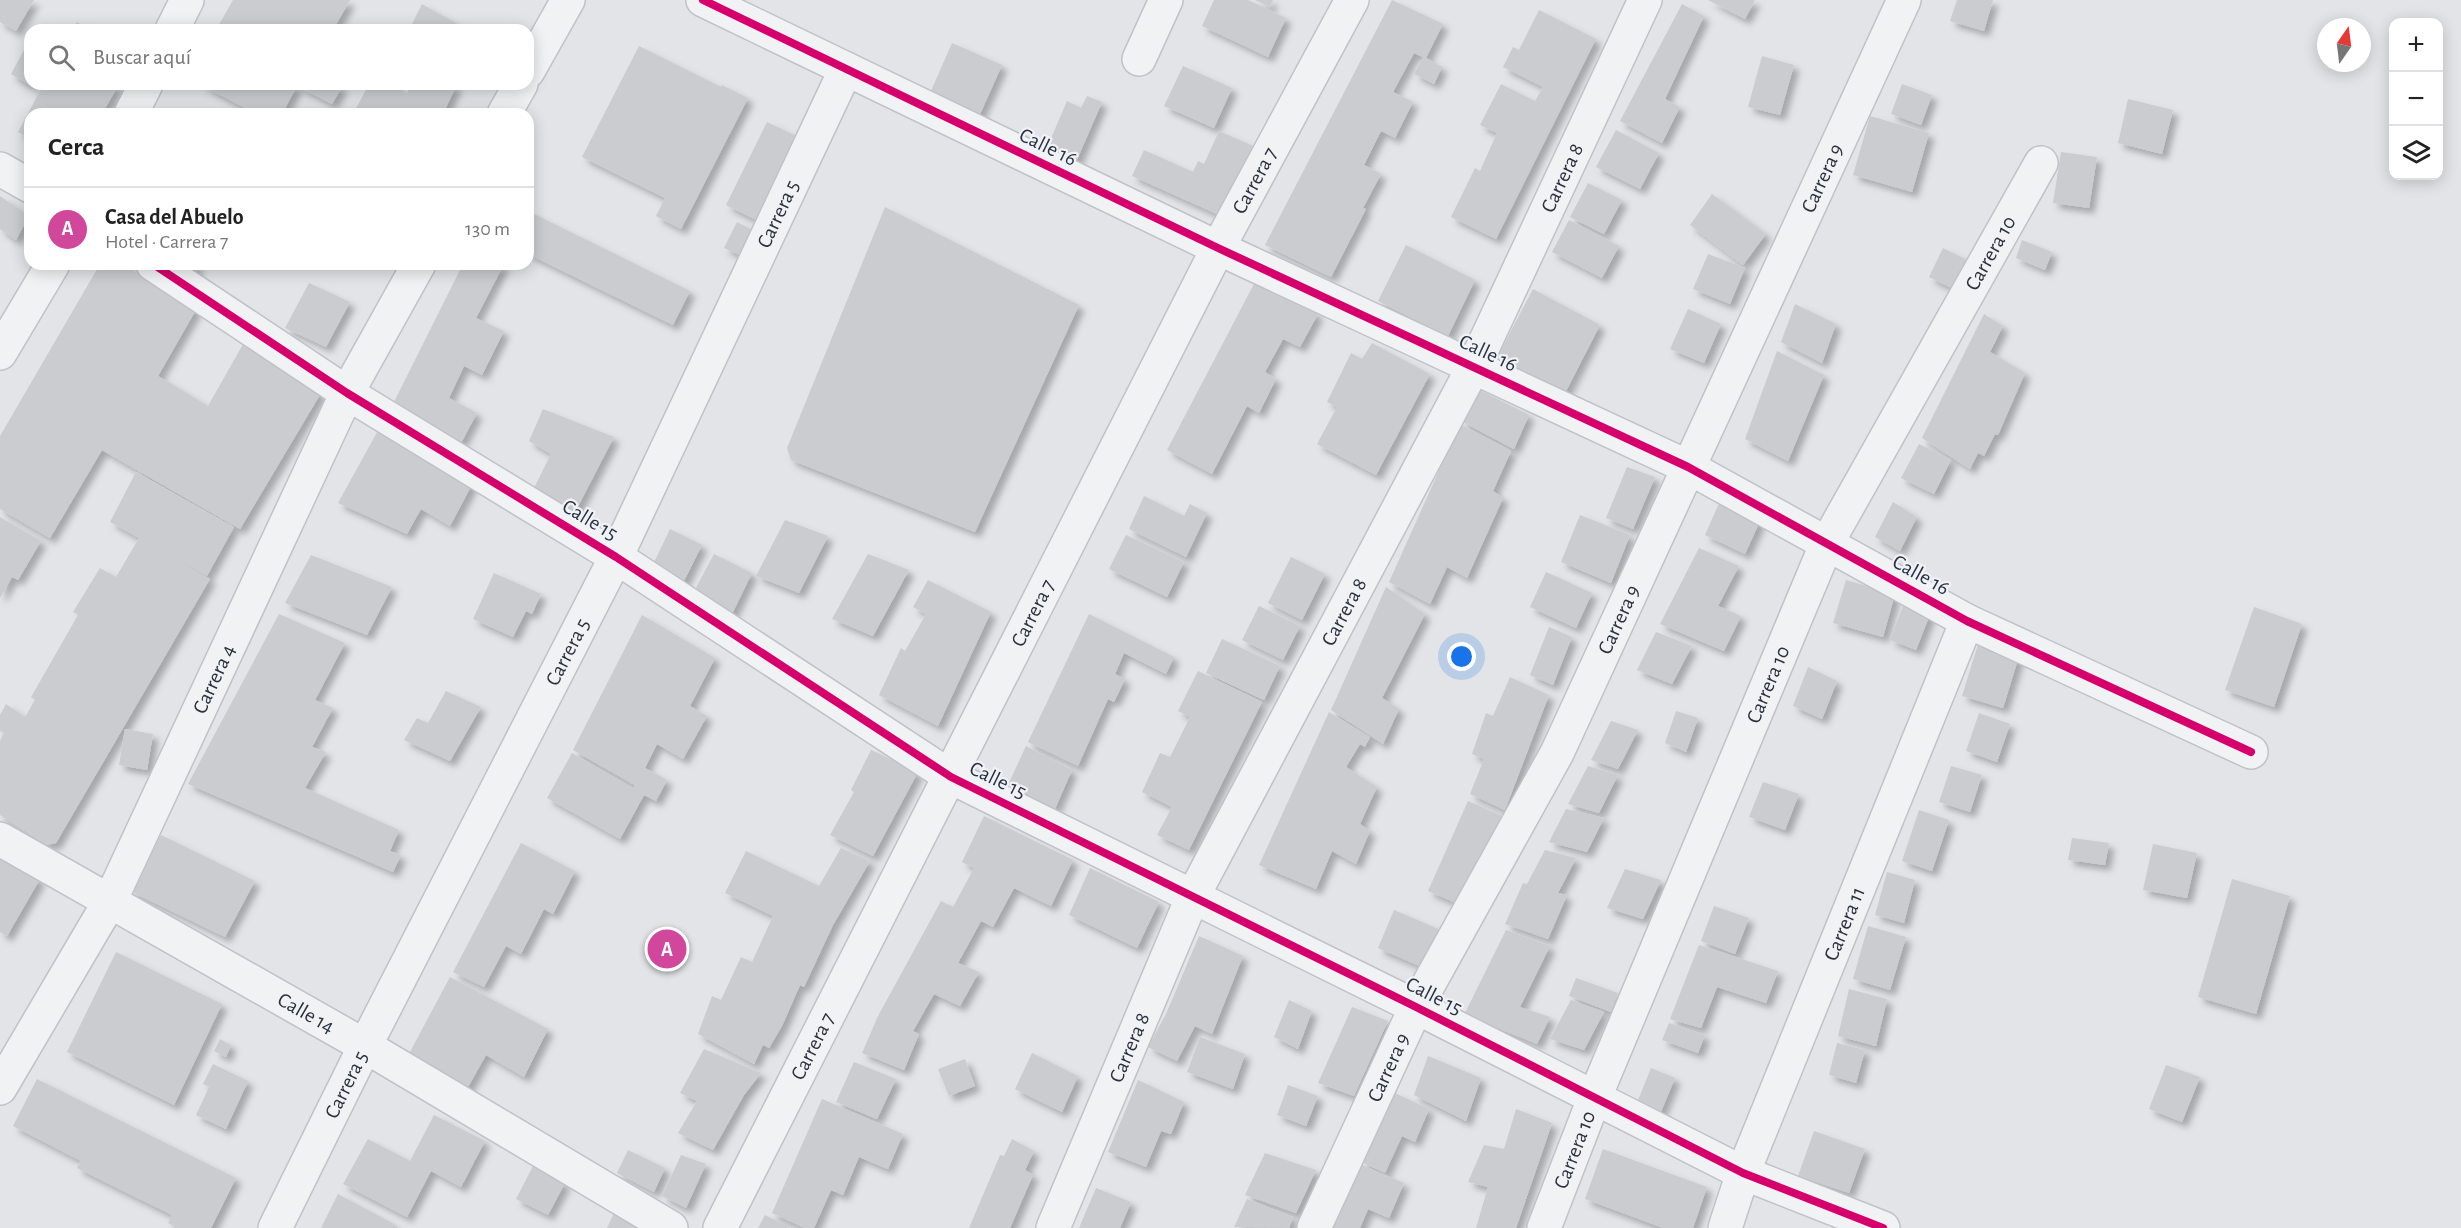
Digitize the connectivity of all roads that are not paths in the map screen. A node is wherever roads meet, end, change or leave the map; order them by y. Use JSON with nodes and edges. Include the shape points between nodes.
{"nodes":[{"id":1,"x":187,"y":0,"type":"edge"},
{"id":2,"x":568,"y":0,"type":"edge"},
{"id":3,"x":703,"y":0,"type":"edge"},
{"id":4,"x":1166,"y":0,"type":"edge"},
{"id":5,"x":1352,"y":0,"type":"edge"},
{"id":6,"x":1646,"y":0,"type":"edge"},
{"id":7,"x":1904,"y":0,"type":"edge"},
{"id":8,"x":175,"y":24,"type":"edge"},
{"id":9,"x":534,"y":60,"type":"edge"},
{"id":10,"x":1139,"y":60,"type":"dead end"},
{"id":11,"x":846,"y":69,"type":"junction"},
{"id":12,"x":143,"y":90,"type":"edge"},
{"id":13,"x":518,"y":90,"type":"edge"},
{"id":14,"x":134,"y":108,"type":"edge"},
{"id":15,"x":507,"y":108,"type":"edge"},
{"id":16,"x":2041,"y":163,"type":"dead end"},
{"id":17,"x":0,"y":169,"type":"edge"},
{"id":18,"x":24,"y":183,"type":"edge"},
{"id":19,"x":1218,"y":248,"type":"junction"},
{"id":20,"x":49,"y":270,"type":"edge"},
{"id":21,"x":162,"y":270,"type":"edge"},
{"id":22,"x":416,"y":270,"type":"edge"},
{"id":23,"x":0,"y":353,"type":"edge"},
{"id":24,"x":1474,"y":366,"type":"junction"},
{"id":25,"x":347,"y":393,"type":"junction"},
{"id":26,"x":1688,"y":467,"type":"junction"},
{"id":27,"x":1827,"y":543,"type":"junction"},
{"id":28,"x":616,"y":557,"type":"junction"},
{"id":29,"x":1967,"y":621,"type":"junction"},
{"id":30,"x":2251,"y":752,"type":"dead end"},
{"id":31,"x":951,"y":777,"type":"junction"},
{"id":32,"x":0,"y":839,"type":"edge"},
{"id":33,"x":1193,"y":896,"type":"junction"},
{"id":34,"x":110,"y":901,"type":"junction"},
{"id":35,"x":1416,"y":1007,"type":"junction"},
{"id":36,"x":365,"y":1046,"type":"junction"},
{"id":37,"x":0,"y":1088,"type":"edge"},
{"id":38,"x":1594,"y":1099,"type":"junction"},
{"id":39,"x":1743,"y":1173,"type":"junction"},
{"id":40,"x":275,"y":1228,"type":"edge"},
{"id":41,"x":671,"y":1228,"type":"edge"},
{"id":42,"x":720,"y":1228,"type":"edge"},
{"id":43,"x":1053,"y":1228,"type":"edge"},
{"id":44,"x":1314,"y":1228,"type":"edge"},
{"id":45,"x":1544,"y":1228,"type":"edge"},
{"id":46,"x":1725,"y":1228,"type":"edge"},
{"id":47,"x":1883,"y":1228,"type":"edge"}],
"edges":[{"from":1,"to":8,"type":"street"},
{"from":2,"to":9,"type":"street"},
{"from":3,"to":11,"type":"street","name":"Calle 16"},
{"from":4,"to":10,"type":"street"},
{"from":5,"to":19,"type":"street","name":"Carrera 7"},
{"from":6,"to":24,"type":"street","name":"Carrera 8"},
{"from":7,"to":26,"type":"street","name":"Carrera 9"},
{"from":11,"to":19,"type":"street","name":"Calle 16"},
{"from":11,"to":28,"type":"street","name":"Carrera 5"},
{"from":12,"to":14,"type":"street"},
{"from":13,"to":15,"type":"street"},
{"from":16,"to":27,"type":"street","name":"Carrera 10"},
{"from":17,"to":18,"type":"street"},
{"from":19,"to":24,"type":"street","name":"Calle 16"},
{"from":19,"to":31,"type":"street","name":"Carrera 7"},
{"from":20,"to":23,"type":"street"},
{"from":21,"to":25,"type":"street","name":"Calle 15"},
{"from":22,"to":25,"type":"street","name":"Carrera 4"},
{"from":24,"to":26,"type":"street","name":"Calle 16"},
{"from":24,"to":33,"type":"street","name":"Carrera 8"},
{"from":25,"to":28,"type":"street","name":"Calle 15"},
{"from":25,"to":34,"type":"street","name":"Carrera 4"},
{"from":26,"to":27,"type":"street","name":"Calle 16"},
{"from":26,"to":35,"type":"street","name":"Carrera 9","via":[[1557,753]]},
{"from":27,"to":29,"type":"street","name":"Calle 16"},
{"from":27,"to":38,"type":"street","name":"Carrera 10"},
{"from":28,"to":31,"type":"street","name":"Calle 15"},
{"from":28,"to":36,"type":"street","name":"Carrera 5"},
{"from":29,"to":30,"type":"street","name":"Calle 16"},
{"from":29,"to":39,"type":"street","name":"Carrera 11"},
{"from":31,"to":33,"type":"street","name":"Calle 15"},
{"from":31,"to":42,"type":"street","name":"Carrera 7"},
{"from":32,"to":34,"type":"street","name":"Calle 14"},
{"from":33,"to":35,"type":"street","name":"Calle 15"},
{"from":33,"to":43,"type":"street","name":"Carrera 8"},
{"from":34,"to":36,"type":"street","name":"Calle 14"},
{"from":34,"to":37,"type":"street","name":"Carrera 4"},
{"from":35,"to":38,"type":"street","name":"Calle 15"},
{"from":35,"to":44,"type":"street","name":"Carrera 9"},
{"from":36,"to":40,"type":"street","name":"Carrera 5"},
{"from":36,"to":41,"type":"street","name":"Calle 14"},
{"from":38,"to":39,"type":"street","name":"Calle 15"},
{"from":38,"to":45,"type":"street","name":"Carrera 10"},
{"from":39,"to":46,"type":"street","name":"Carrera 11"},
{"from":39,"to":47,"type":"street","name":"Calle 15"}]}
